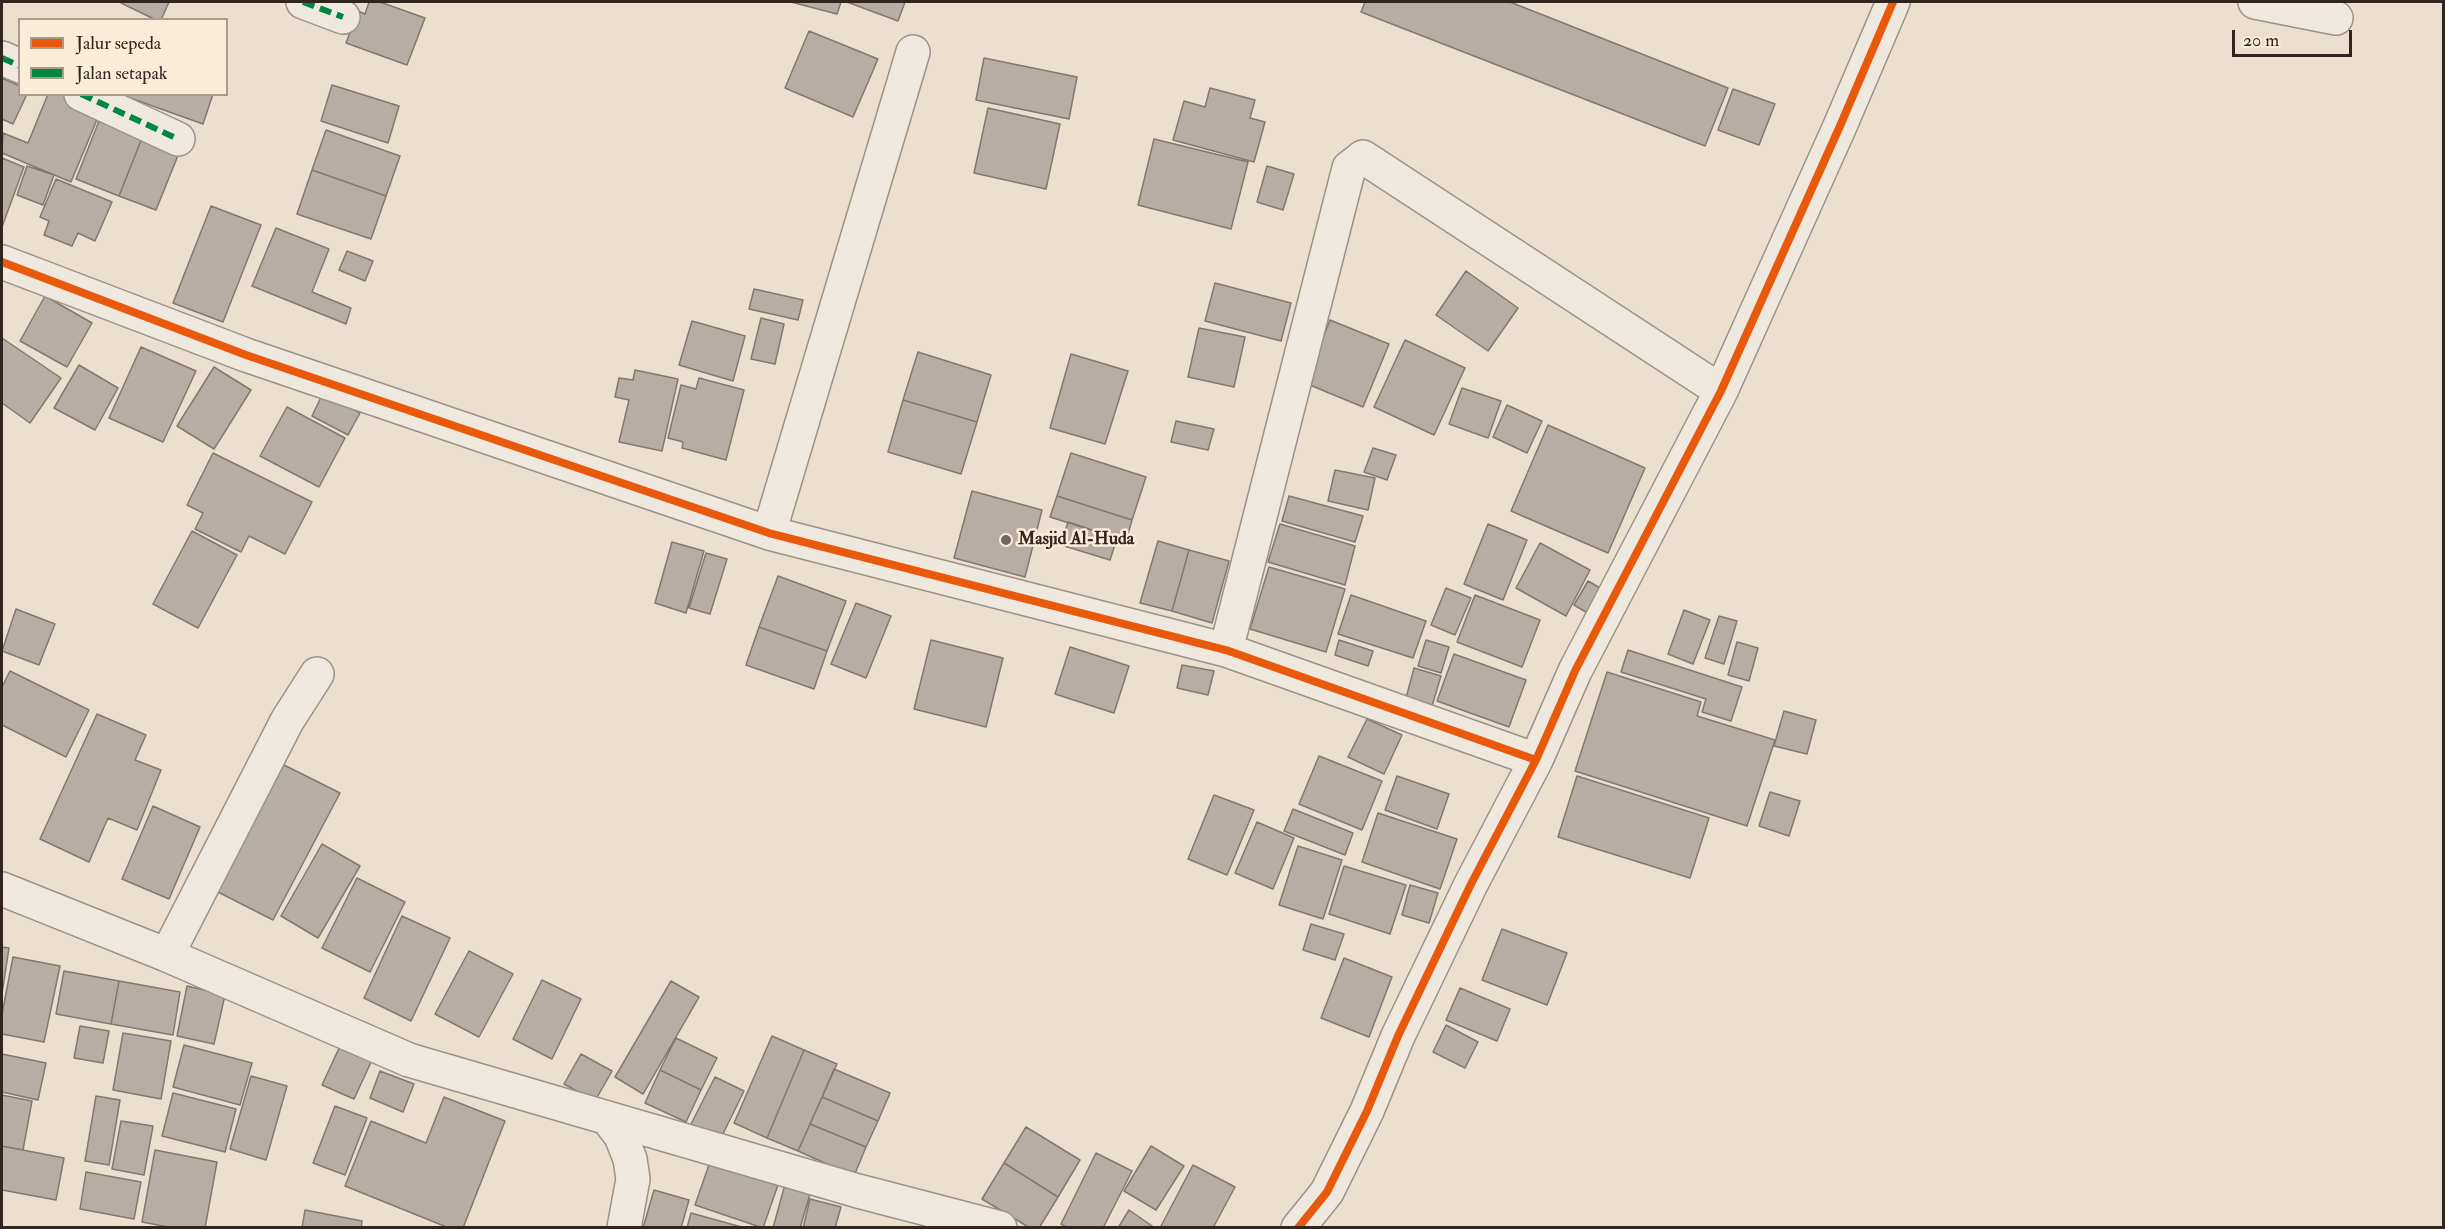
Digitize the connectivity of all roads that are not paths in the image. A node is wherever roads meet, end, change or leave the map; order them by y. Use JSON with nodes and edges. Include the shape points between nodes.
{"nodes":[{"id":1,"x":303,"y":2,"type":"edge"},
{"id":2,"x":1893,"y":2,"type":"edge"},
{"id":3,"x":2255,"y":2,"type":"edge"},
{"id":4,"x":343,"y":17,"type":"dead end"},
{"id":5,"x":2337,"y":18,"type":"dead end"},
{"id":6,"x":912,"y":52,"type":"dead end"},
{"id":7,"x":2,"y":58,"type":"edge"},
{"id":8,"x":18,"y":65,"type":"edge"},
{"id":9,"x":85,"y":96,"type":"edge"},
{"id":10,"x":178,"y":139,"type":"dead end"},
{"id":11,"x":2,"y":262,"type":"edge"},
{"id":12,"x":1721,"y":391,"type":"junction"},
{"id":13,"x":769,"y":533,"type":"junction"},
{"id":14,"x":1227,"y":650,"type":"junction"},
{"id":15,"x":316,"y":674,"type":"dead end"},
{"id":16,"x":1536,"y":760,"type":"junction"},
{"id":17,"x":2,"y":889,"type":"edge"},
{"id":18,"x":167,"y":955,"type":"junction"},
{"id":19,"x":608,"y":1119,"type":"junction"},
{"id":20,"x":624,"y":1227,"type":"edge"},
{"id":21,"x":1000,"y":1227,"type":"edge"},
{"id":22,"x":1298,"y":1227,"type":"edge"}],
"edges":[{"from":1,"to":4,"type":"street"},
{"from":2,"to":12,"type":"street"},
{"from":3,"to":5,"type":"street"},
{"from":6,"to":13,"type":"street"},
{"from":7,"to":8,"type":"street"},
{"from":9,"to":10,"type":"street"},
{"from":11,"to":13,"type":"street","via":[[246,355]]},
{"from":12,"to":14,"type":"street","via":[[1362,157],[1349,168]]},
{"from":12,"to":16,"type":"street","via":[[1575,671]]},
{"from":13,"to":14,"type":"street"},
{"from":14,"to":16,"type":"street"},
{"from":15,"to":18,"type":"street","via":[[287,721]]},
{"from":16,"to":22,"type":"street","via":[[1398,1036],[1327,1192]]},
{"from":17,"to":18,"type":"street"},
{"from":18,"to":19,"type":"street","via":[[409,1060]]},
{"from":19,"to":20,"type":"street","via":[[630,1158],[633,1179]]},
{"from":19,"to":21,"type":"street","via":[[858,1191]]}]}
